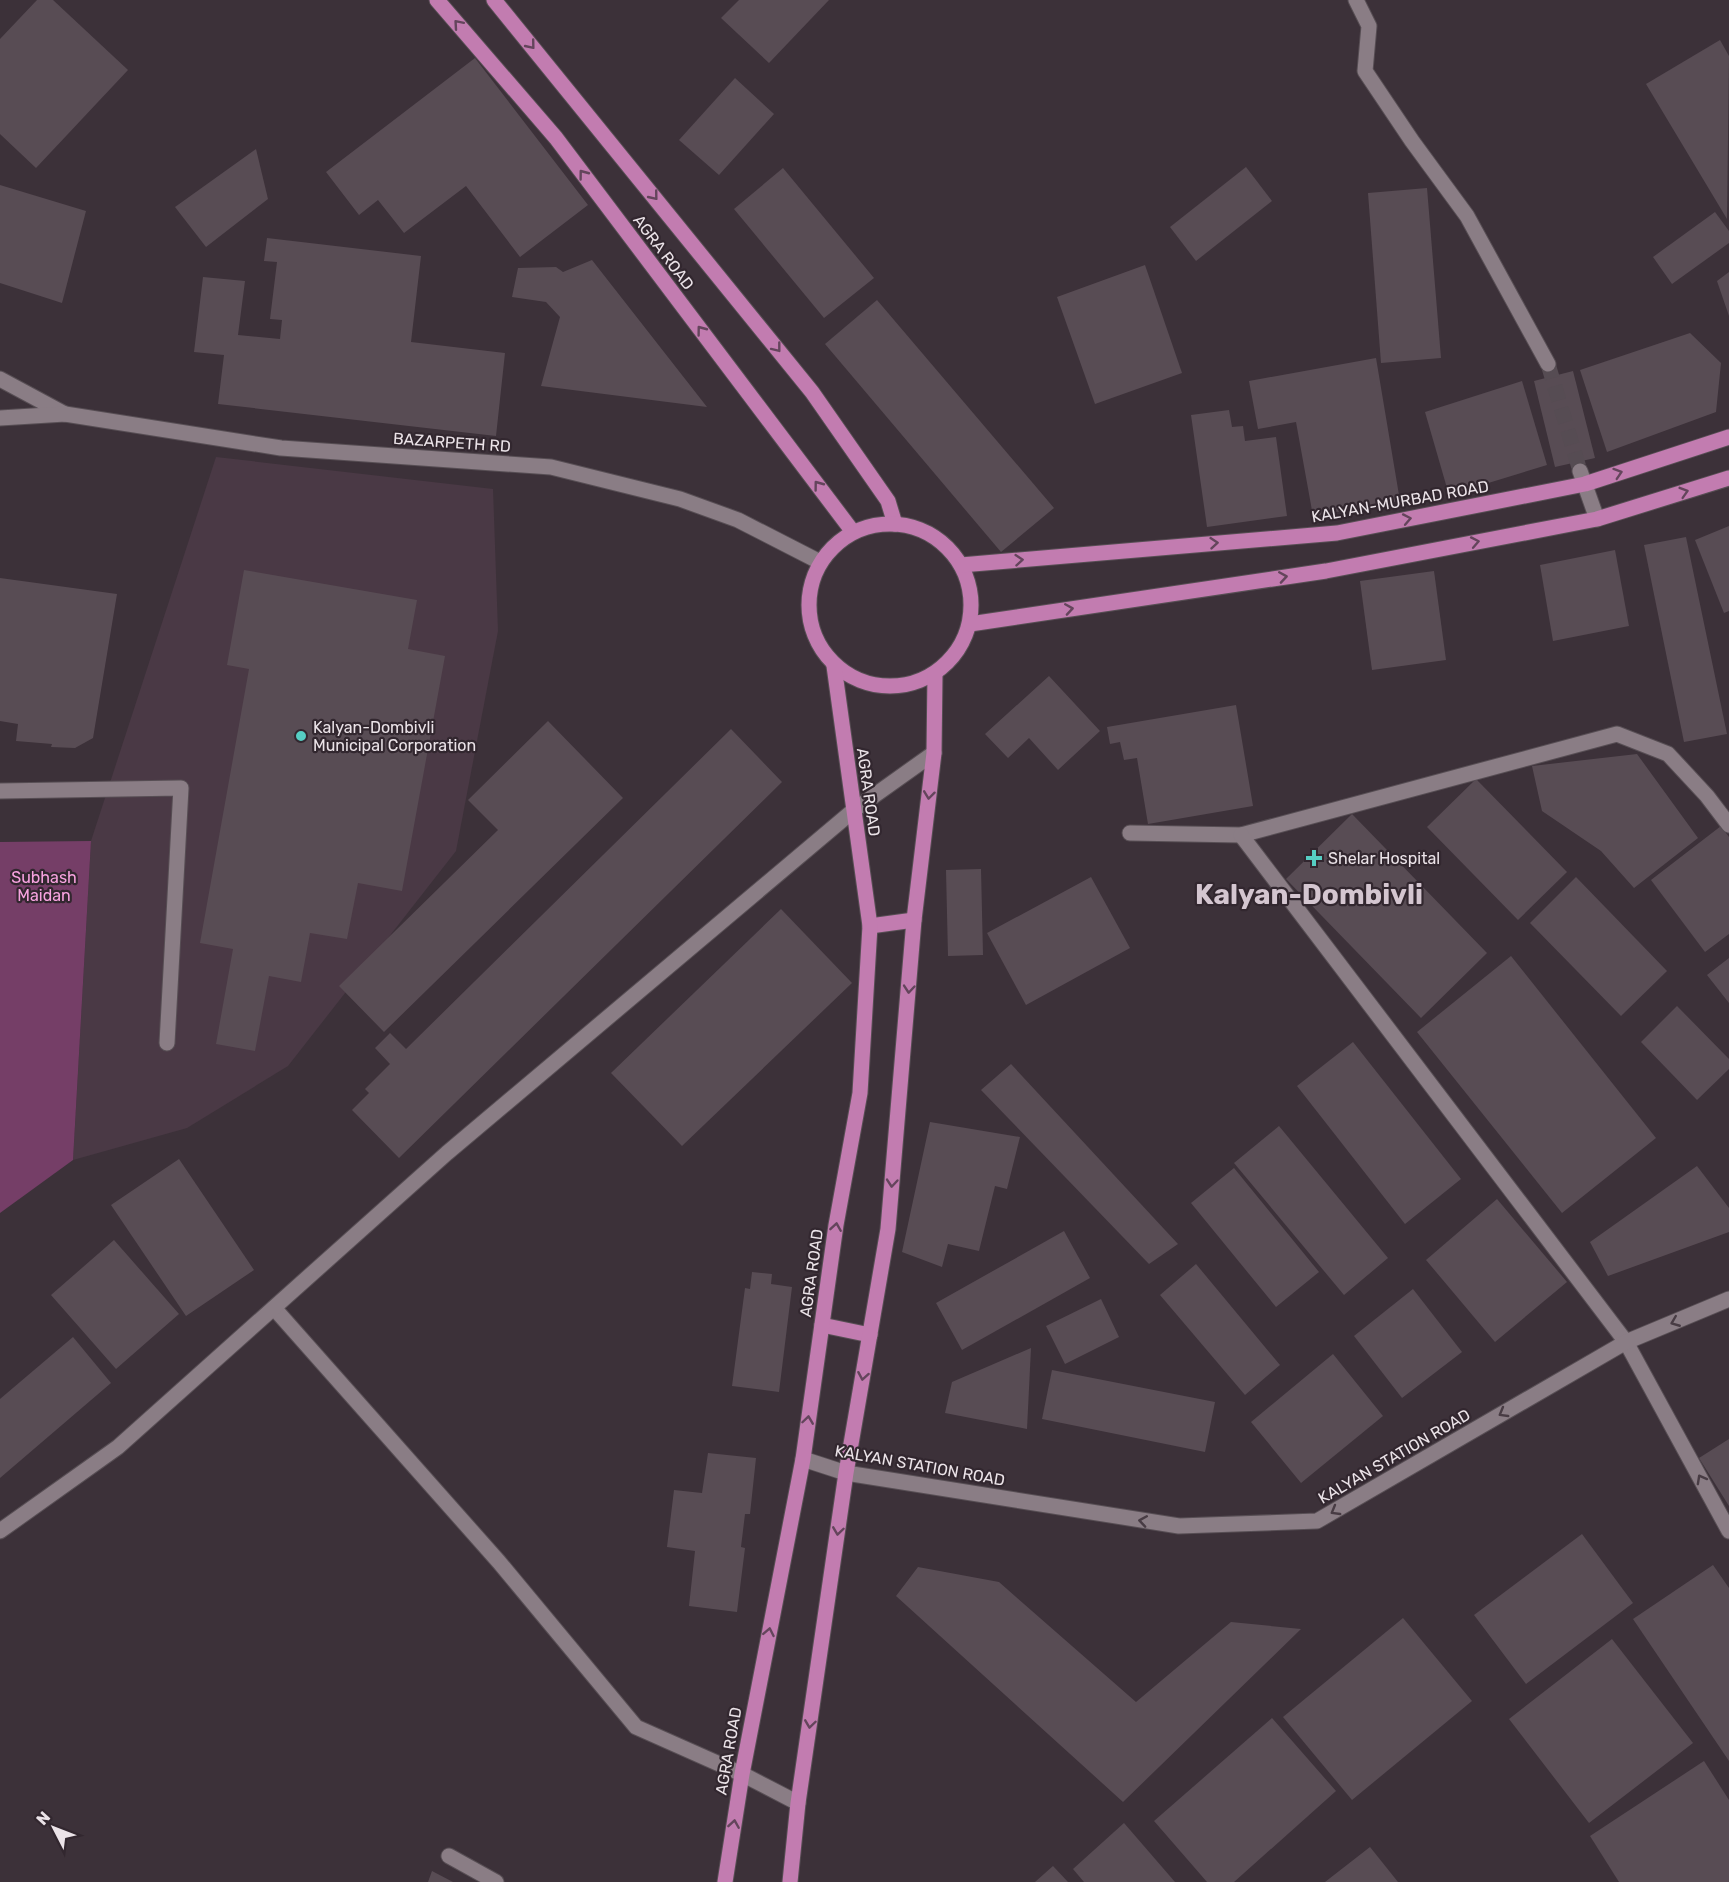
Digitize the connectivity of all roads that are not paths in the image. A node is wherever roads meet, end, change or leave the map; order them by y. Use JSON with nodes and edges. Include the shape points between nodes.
{"nodes":[{"id":1,"x":437,"y":0,"type":"edge"},
{"id":2,"x":494,"y":0,"type":"edge"},
{"id":3,"x":1356,"y":0,"type":"edge"},
{"id":4,"x":1548,"y":364,"type":"tunnel mouth"},
{"id":5,"x":0,"y":379,"type":"edge"},
{"id":6,"x":65,"y":414,"type":"junction"},
{"id":7,"x":0,"y":418,"type":"edge"},
{"id":8,"x":1729,"y":437,"type":"edge"},
{"id":9,"x":1582,"y":477,"type":"junction"},
{"id":10,"x":1729,"y":478,"type":"edge"},
{"id":11,"x":1597,"y":519,"type":"junction"},
{"id":12,"x":896,"y":524,"type":"junction"},
{"id":13,"x":854,"y":532,"type":"junction"},
{"id":14,"x":820,"y":562,"type":"junction"},
{"id":15,"x":961,"y":565,"type":"junction"},
{"id":16,"x":970,"y":624,"type":"junction"},
{"id":17,"x":834,"y":666,"type":"junction"},
{"id":18,"x":935,"y":674,"type":"junction"},
{"id":19,"x":934,"y":753,"type":"junction"},
{"id":20,"x":0,"y":791,"type":"edge"},
{"id":21,"x":854,"y":810,"type":"junction"},
{"id":22,"x":1729,"y":825,"type":"edge"},
{"id":23,"x":1130,"y":833,"type":"dead end"},
{"id":24,"x":1241,"y":835,"type":"junction"},
{"id":25,"x":914,"y":920,"type":"junction"},
{"id":26,"x":870,"y":926,"type":"junction"},
{"id":27,"x":167,"y":1043,"type":"dead end"},
{"id":28,"x":1729,"y":1299,"type":"edge"},
{"id":29,"x":274,"y":1308,"type":"junction"},
{"id":30,"x":822,"y":1325,"type":"junction"},
{"id":31,"x":870,"y":1335,"type":"junction"},
{"id":32,"x":1626,"y":1342,"type":"junction"},
{"id":33,"x":803,"y":1459,"type":"junction"},
{"id":34,"x":846,"y":1473,"type":"junction"},
{"id":35,"x":0,"y":1531,"type":"edge"},
{"id":36,"x":1729,"y":1531,"type":"edge"},
{"id":37,"x":742,"y":1774,"type":"junction"},
{"id":38,"x":798,"y":1803,"type":"junction"},
{"id":39,"x":449,"y":1856,"type":"dead end"},
{"id":40,"x":496,"y":1882,"type":"edge"},
{"id":41,"x":725,"y":1882,"type":"edge"},
{"id":42,"x":790,"y":1882,"type":"edge"}],
"edges":[{"from":13,"to":1,"type":"main road","name":"AGRA ROAD","one_way":true,"via":[[556,138]]},
{"from":2,"to":12,"type":"main road","name":"AGRA ROAD","one_way":true,"via":[[812,392],[888,501]]},
{"from":3,"to":4,"type":"street","via":[[1369,26],[1365,70],[1467,216]]},
{"from":5,"to":6,"type":"street"},
{"from":6,"to":7,"type":"street"},
{"from":6,"to":14,"type":"street","name":"BAZARPETH RD","via":[[281,448],[550,467],[680,499],[738,520]]},
{"from":9,"to":8,"type":"main road","name":"KALYAN-MURBAD ROAD","one_way":true},
{"from":9,"to":11,"type":"street"},
{"from":15,"to":9,"type":"main road","name":"KALYAN-MURBAD ROAD","one_way":true,"via":[[1337,533]]},
{"from":11,"to":10,"type":"main road","one_way":true},
{"from":16,"to":11,"type":"main road","one_way":true,"via":[[1326,571]]},
{"from":12,"to":13,"type":"main road"},
{"from":12,"to":15,"type":"main road","via":[[934,536]]},
{"from":13,"to":14,"type":"main road"},
{"from":14,"to":17,"type":"main road","via":[[811,583],[808,605],[811,628],[820,649]]},
{"from":15,"to":16,"type":"main road","via":[[970,594]]},
{"from":16,"to":18,"type":"main road","via":[[963,643]]},
{"from":17,"to":18,"type":"main road","via":[[853,679],[875,686],[916,683]]},
{"from":17,"to":21,"type":"main road","name":"AGRA ROAD"},
{"from":18,"to":19,"type":"main road"},
{"from":19,"to":21,"type":"street"},
{"from":19,"to":25,"type":"main road","one_way":true},
{"from":20,"to":27,"type":"street","via":[[181,788]]},
{"from":21,"to":26,"type":"main road","name":"AGRA ROAD"},
{"from":21,"to":29,"type":"street","via":[[447,1153]]},
{"from":22,"to":24,"type":"street","via":[[1668,754],[1617,734]]},
{"from":23,"to":24,"type":"street"},
{"from":24,"to":32,"type":"street"},
{"from":25,"to":26,"type":"main road"},
{"from":25,"to":31,"type":"main road","one_way":true,"via":[[888,1229]]},
{"from":30,"to":26,"type":"main road","name":"AGRA ROAD","one_way":true,"via":[[860,1093]]},
{"from":28,"to":32,"type":"street","name":"KALYAN STATION ROAD","one_way":true},
{"from":29,"to":35,"type":"street","via":[[118,1447]]},
{"from":29,"to":37,"type":"street","via":[[491,1553],[636,1727]]},
{"from":30,"to":31,"type":"main road"},
{"from":33,"to":30,"type":"main road","name":"AGRA ROAD","one_way":true},
{"from":31,"to":34,"type":"main road","one_way":true},
{"from":32,"to":34,"type":"street","name":"KALYAN STATION ROAD","one_way":true,"via":[[1317,1521],[1179,1526]]},
{"from":36,"to":32,"type":"street","one_way":true},
{"from":33,"to":34,"type":"street","name":"KALYAN STATION ROAD"},
{"from":37,"to":33,"type":"main road","name":"AGRA ROAD","one_way":true},
{"from":34,"to":38,"type":"main road","one_way":true},
{"from":37,"to":38,"type":"street"},
{"from":41,"to":37,"type":"main road","name":"AGRA ROAD","one_way":true},
{"from":38,"to":42,"type":"main road"},
{"from":39,"to":40,"type":"street"}]}
